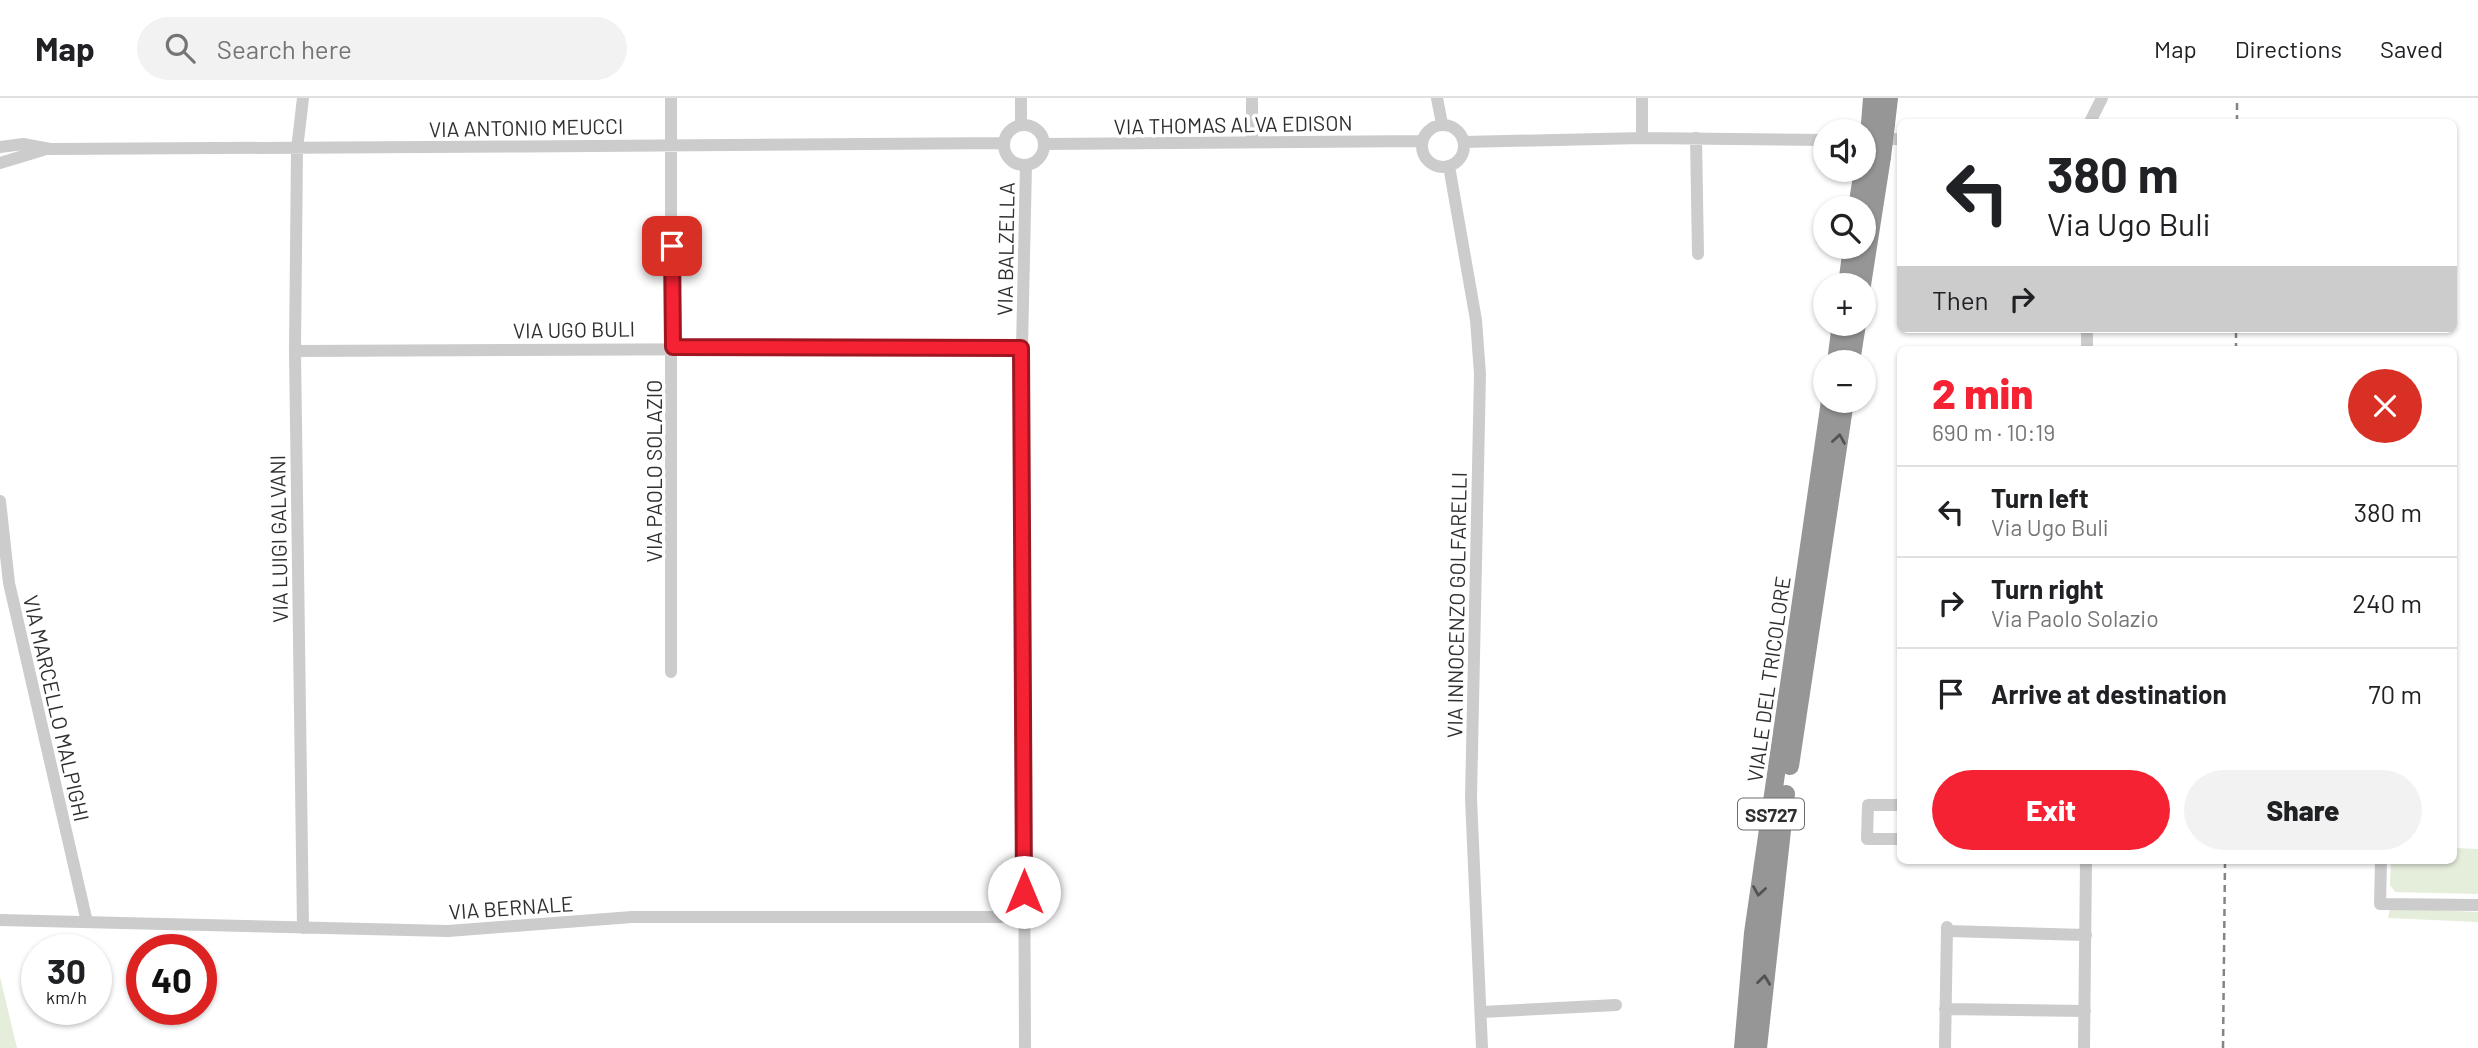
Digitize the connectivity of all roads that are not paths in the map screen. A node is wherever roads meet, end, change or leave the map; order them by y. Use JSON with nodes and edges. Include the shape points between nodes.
{"nodes":[{"id":1,"x":303,"y":98,"type":"edge"},
{"id":2,"x":671,"y":98,"type":"edge"},
{"id":3,"x":1021,"y":98,"type":"edge"},
{"id":4,"x":1252,"y":98,"type":"edge"},
{"id":5,"x":1437,"y":98,"type":"edge"},
{"id":6,"x":1642,"y":98,"type":"edge"},
{"id":7,"x":1872,"y":98,"type":"edge"},
{"id":8,"x":1889,"y":98,"type":"edge"},
{"id":9,"x":2102,"y":98,"type":"edge"},
{"id":10,"x":1871,"y":119,"type":"edge"},
{"id":11,"x":2092,"y":119,"type":"edge"},
{"id":12,"x":1021,"y":124,"type":"junction"},
{"id":13,"x":1442,"y":124,"type":"junction"},
{"id":14,"x":1876,"y":132,"type":"edge"},
{"id":15,"x":1642,"y":138,"type":"junction"},
{"id":16,"x":1696,"y":138,"type":"junction"},
{"id":17,"x":1813,"y":140,"type":"edge"},
{"id":18,"x":1897,"y":140,"type":"edge"},
{"id":19,"x":1422,"y":141,"type":"junction"},
{"id":20,"x":1252,"y":142,"type":"junction"},
{"id":21,"x":1464,"y":142,"type":"junction"},
{"id":22,"x":1003,"y":143,"type":"junction"},
{"id":23,"x":1044,"y":144,"type":"junction"},
{"id":24,"x":672,"y":145,"type":"junction"},
{"id":25,"x":1876,"y":146,"type":"edge"},
{"id":26,"x":0,"y":147,"type":"edge"},
{"id":27,"x":50,"y":149,"type":"junction"},
{"id":28,"x":297,"y":149,"type":"junction"},
{"id":29,"x":0,"y":163,"type":"edge"},
{"id":30,"x":1026,"y":165,"type":"junction"},
{"id":31,"x":1449,"y":166,"type":"junction"},
{"id":32,"x":1868,"y":182,"type":"edge"},
{"id":33,"x":1698,"y":254,"type":"dead end"},
{"id":34,"x":1863,"y":273,"type":"edge"},
{"id":35,"x":673,"y":347,"type":"junction"},
{"id":36,"x":1021,"y":348,"type":"junction"},
{"id":37,"x":295,"y":351,"type":"junction"},
{"id":38,"x":1829,"y":413,"type":"edge"},
{"id":39,"x":1843,"y":413,"type":"edge"},
{"id":40,"x":0,"y":501,"type":"edge"},
{"id":41,"x":1815,"y":554,"type":"junction"},
{"id":42,"x":1812,"y":582,"type":"junction"},
{"id":43,"x":671,"y":672,"type":"dead end"},
{"id":44,"x":1897,"y":805,"type":"edge"},
{"id":45,"x":1897,"y":839,"type":"edge"},
{"id":46,"x":2086,"y":864,"type":"edge"},
{"id":47,"x":2381,"y":864,"type":"edge"},
{"id":48,"x":2478,"y":905,"type":"edge"},
{"id":49,"x":1024,"y":917,"type":"junction"},
{"id":50,"x":0,"y":920,"type":"edge"},
{"id":51,"x":87,"y":922,"type":"junction"},
{"id":52,"x":303,"y":928,"type":"junction"},
{"id":53,"x":2086,"y":935,"type":"junction"},
{"id":54,"x":1616,"y":1005,"type":"dead end"},
{"id":55,"x":1945,"y":1009,"type":"junction"},
{"id":56,"x":2085,"y":1011,"type":"junction"},
{"id":57,"x":1482,"y":1012,"type":"junction"},
{"id":58,"x":1025,"y":1048,"type":"edge"},
{"id":59,"x":1482,"y":1048,"type":"edge"},
{"id":60,"x":1743,"y":1048,"type":"edge"},
{"id":61,"x":1758,"y":1048,"type":"edge"},
{"id":62,"x":1945,"y":1048,"type":"edge"},
{"id":63,"x":2084,"y":1048,"type":"edge"}],
"edges":[{"from":1,"to":28,"type":"street","name":"VIA LUIGI GALVANI"},
{"from":2,"to":24,"type":"street","name":"VIA PAOLO SOLAZIO"},
{"from":3,"to":12,"type":"street"},
{"from":4,"to":20,"type":"street"},
{"from":5,"to":13,"type":"street"},
{"from":6,"to":15,"type":"street"},
{"from":7,"to":10,"type":"highway"},
{"from":8,"to":14,"type":"highway"},
{"from":9,"to":11,"type":"street"},
{"from":12,"to":22,"type":"street","via":[[1009,130]]},
{"from":12,"to":23,"type":"street","via":[[1034,127]]},
{"from":13,"to":19,"type":"street","via":[[1430,129]]},
{"from":13,"to":21,"type":"street","via":[[1454,127]]},
{"from":15,"to":16,"type":"street"},
{"from":15,"to":21,"type":"street"},
{"from":16,"to":17,"type":"street"},
{"from":16,"to":33,"type":"street"},
{"from":18,"to":25,"type":"street"},
{"from":19,"to":20,"type":"street","name":"VIA THOMAS ALVA EDISON"},
{"from":19,"to":31,"type":"street","via":[[1423,153],[1431,163]]},
{"from":20,"to":23,"type":"street","name":"VIA THOMAS ALVA EDISON"},
{"from":21,"to":31,"type":"street","via":[[1460,159]]},
{"from":22,"to":24,"type":"street","name":"VIA ANTONIO MEUCCI"},
{"from":22,"to":30,"type":"street","via":[[1009,159]]},
{"from":23,"to":30,"type":"street","via":[[1041,156]]},
{"from":24,"to":28,"type":"street","name":"VIA ANTONIO MEUCCI"},
{"from":24,"to":35,"type":"street","name":"VIA PAOLO SOLAZIO"},
{"from":26,"to":27,"type":"street","name":"VIA ANTONIO MEUCCI","via":[[23,144]]},
{"from":27,"to":28,"type":"street","name":"VIA ANTONIO MEUCCI"},
{"from":27,"to":29,"type":"street","name":"VIA ANTONIO MEUCCI"},
{"from":28,"to":37,"type":"street","name":"VIA LUIGI GALVANI"},
{"from":30,"to":36,"type":"street","name":"VIA BALZELLA"},
{"from":31,"to":57,"type":"street","name":"VIA INNOCENZO GOLFARELLI","via":[[1476,320],[1480,374],[1471,798]]},
{"from":32,"to":34,"type":"highway"},
{"from":35,"to":36,"type":"street","name":"VIA UGO BULI"},
{"from":35,"to":37,"type":"street","name":"VIA UGO BULI"},
{"from":35,"to":43,"type":"street","name":"VIA PAOLO SOLAZIO"},
{"from":36,"to":49,"type":"street","name":"VIA BALZELLA"},
{"from":37,"to":52,"type":"street","name":"VIA LUIGI GALVANI"},
{"from":38,"to":41,"type":"highway","name":"VIALE DEL TRICOLORE","number":"SS727"},
{"from":41,"to":39,"type":"highway","name":"VIALE DEL TRICOLORE","number":"SS727","one_way":true},
{"from":40,"to":51,"type":"street","name":"VIA MARCELLO MALPIGHI","via":[[9,583]]},
{"from":41,"to":42,"type":"highway","name":"VIALE DEL TRICOLORE","number":"SS727"},
{"from":42,"to":60,"type":"highway","name":"VIALE DEL TRICOLORE","number":"SS727","one_way":true,"via":[[1753,933]]},
{"from":61,"to":42,"type":"highway","name":"VIALE DEL TRICOLORE","number":"SS727","one_way":true},
{"from":44,"to":45,"type":"street","via":[[1868,805],[1867,839]]},
{"from":46,"to":53,"type":"street"},
{"from":47,"to":48,"type":"street","via":[[2380,904]]},
{"from":49,"to":52,"type":"street","name":"VIA BERNALE","via":[[733,915],[632,917],[448,931]]},
{"from":49,"to":58,"type":"street","name":"VIA BALZELLA"},
{"from":50,"to":51,"type":"street","name":"VIA BERNALE"},
{"from":51,"to":52,"type":"street","name":"VIA BERNALE"},
{"from":53,"to":55,"type":"street","via":[[1947,929]]},
{"from":53,"to":56,"type":"street"},
{"from":54,"to":57,"type":"street"},
{"from":55,"to":56,"type":"street"},
{"from":55,"to":62,"type":"street"},
{"from":56,"to":63,"type":"street"},
{"from":57,"to":59,"type":"street","name":"VIA INNOCENZO GOLFARELLI"}]}
